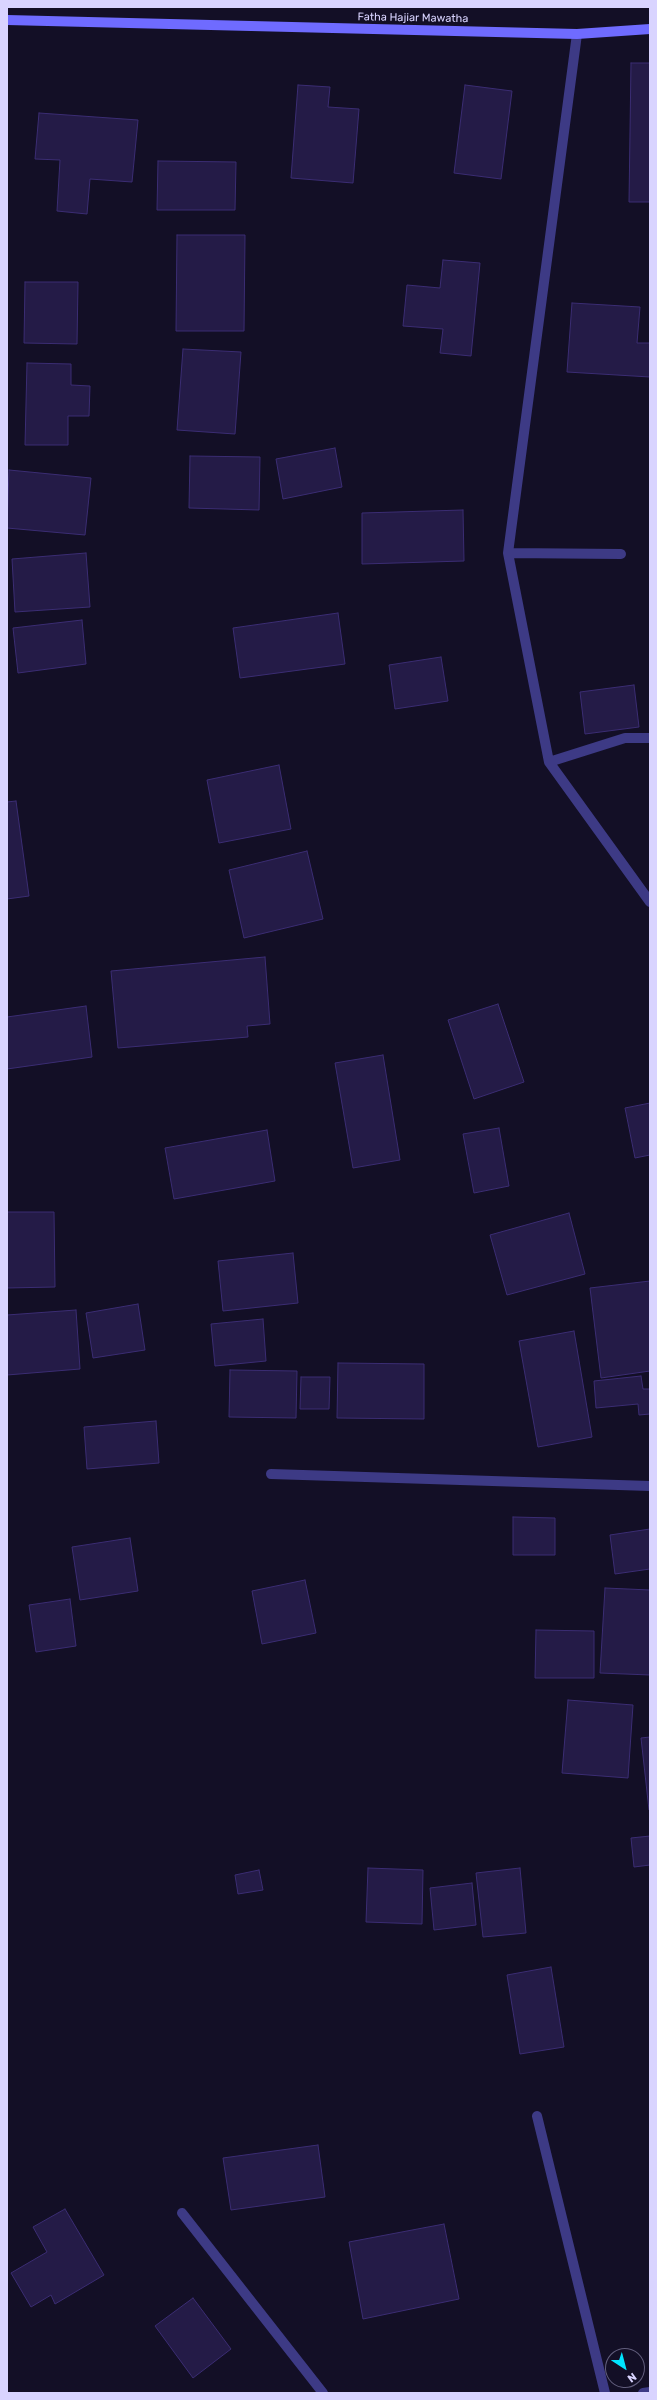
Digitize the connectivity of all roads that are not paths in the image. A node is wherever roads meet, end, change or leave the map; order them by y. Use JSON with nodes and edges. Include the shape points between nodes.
{"nodes":[{"id":1,"x":7,"y":20,"type":"edge"},
{"id":2,"x":650,"y":29,"type":"edge"},
{"id":3,"x":576,"y":34,"type":"junction"},
{"id":4,"x":508,"y":553,"type":"junction"},
{"id":5,"x":621,"y":554,"type":"dead end"},
{"id":6,"x":650,"y":738,"type":"edge"},
{"id":7,"x":549,"y":762,"type":"junction"},
{"id":8,"x":650,"y":902,"type":"edge"},
{"id":9,"x":271,"y":1474,"type":"dead end"},
{"id":10,"x":650,"y":1486,"type":"edge"},
{"id":11,"x":537,"y":2116,"type":"dead end"},
{"id":12,"x":182,"y":2213,"type":"dead end"},
{"id":13,"x":650,"y":2392,"type":"edge"},
{"id":14,"x":323,"y":2393,"type":"edge"},
{"id":15,"x":605,"y":2393,"type":"edge"},
{"id":16,"x":643,"y":2393,"type":"edge"}],
"edges":[{"from":1,"to":3,"type":"street","name":"Fatha Hajiar Mawatha"},
{"from":2,"to":3,"type":"street","name":"Fatha Hajiar Mawatha"},
{"from":3,"to":4,"type":"street"},
{"from":4,"to":5,"type":"street"},
{"from":4,"to":7,"type":"street"},
{"from":6,"to":7,"type":"street","via":[[625,738]]},
{"from":7,"to":8,"type":"street"},
{"from":9,"to":10,"type":"street"},
{"from":11,"to":15,"type":"street"},
{"from":12,"to":14,"type":"street"},
{"from":13,"to":16,"type":"street"}]}
